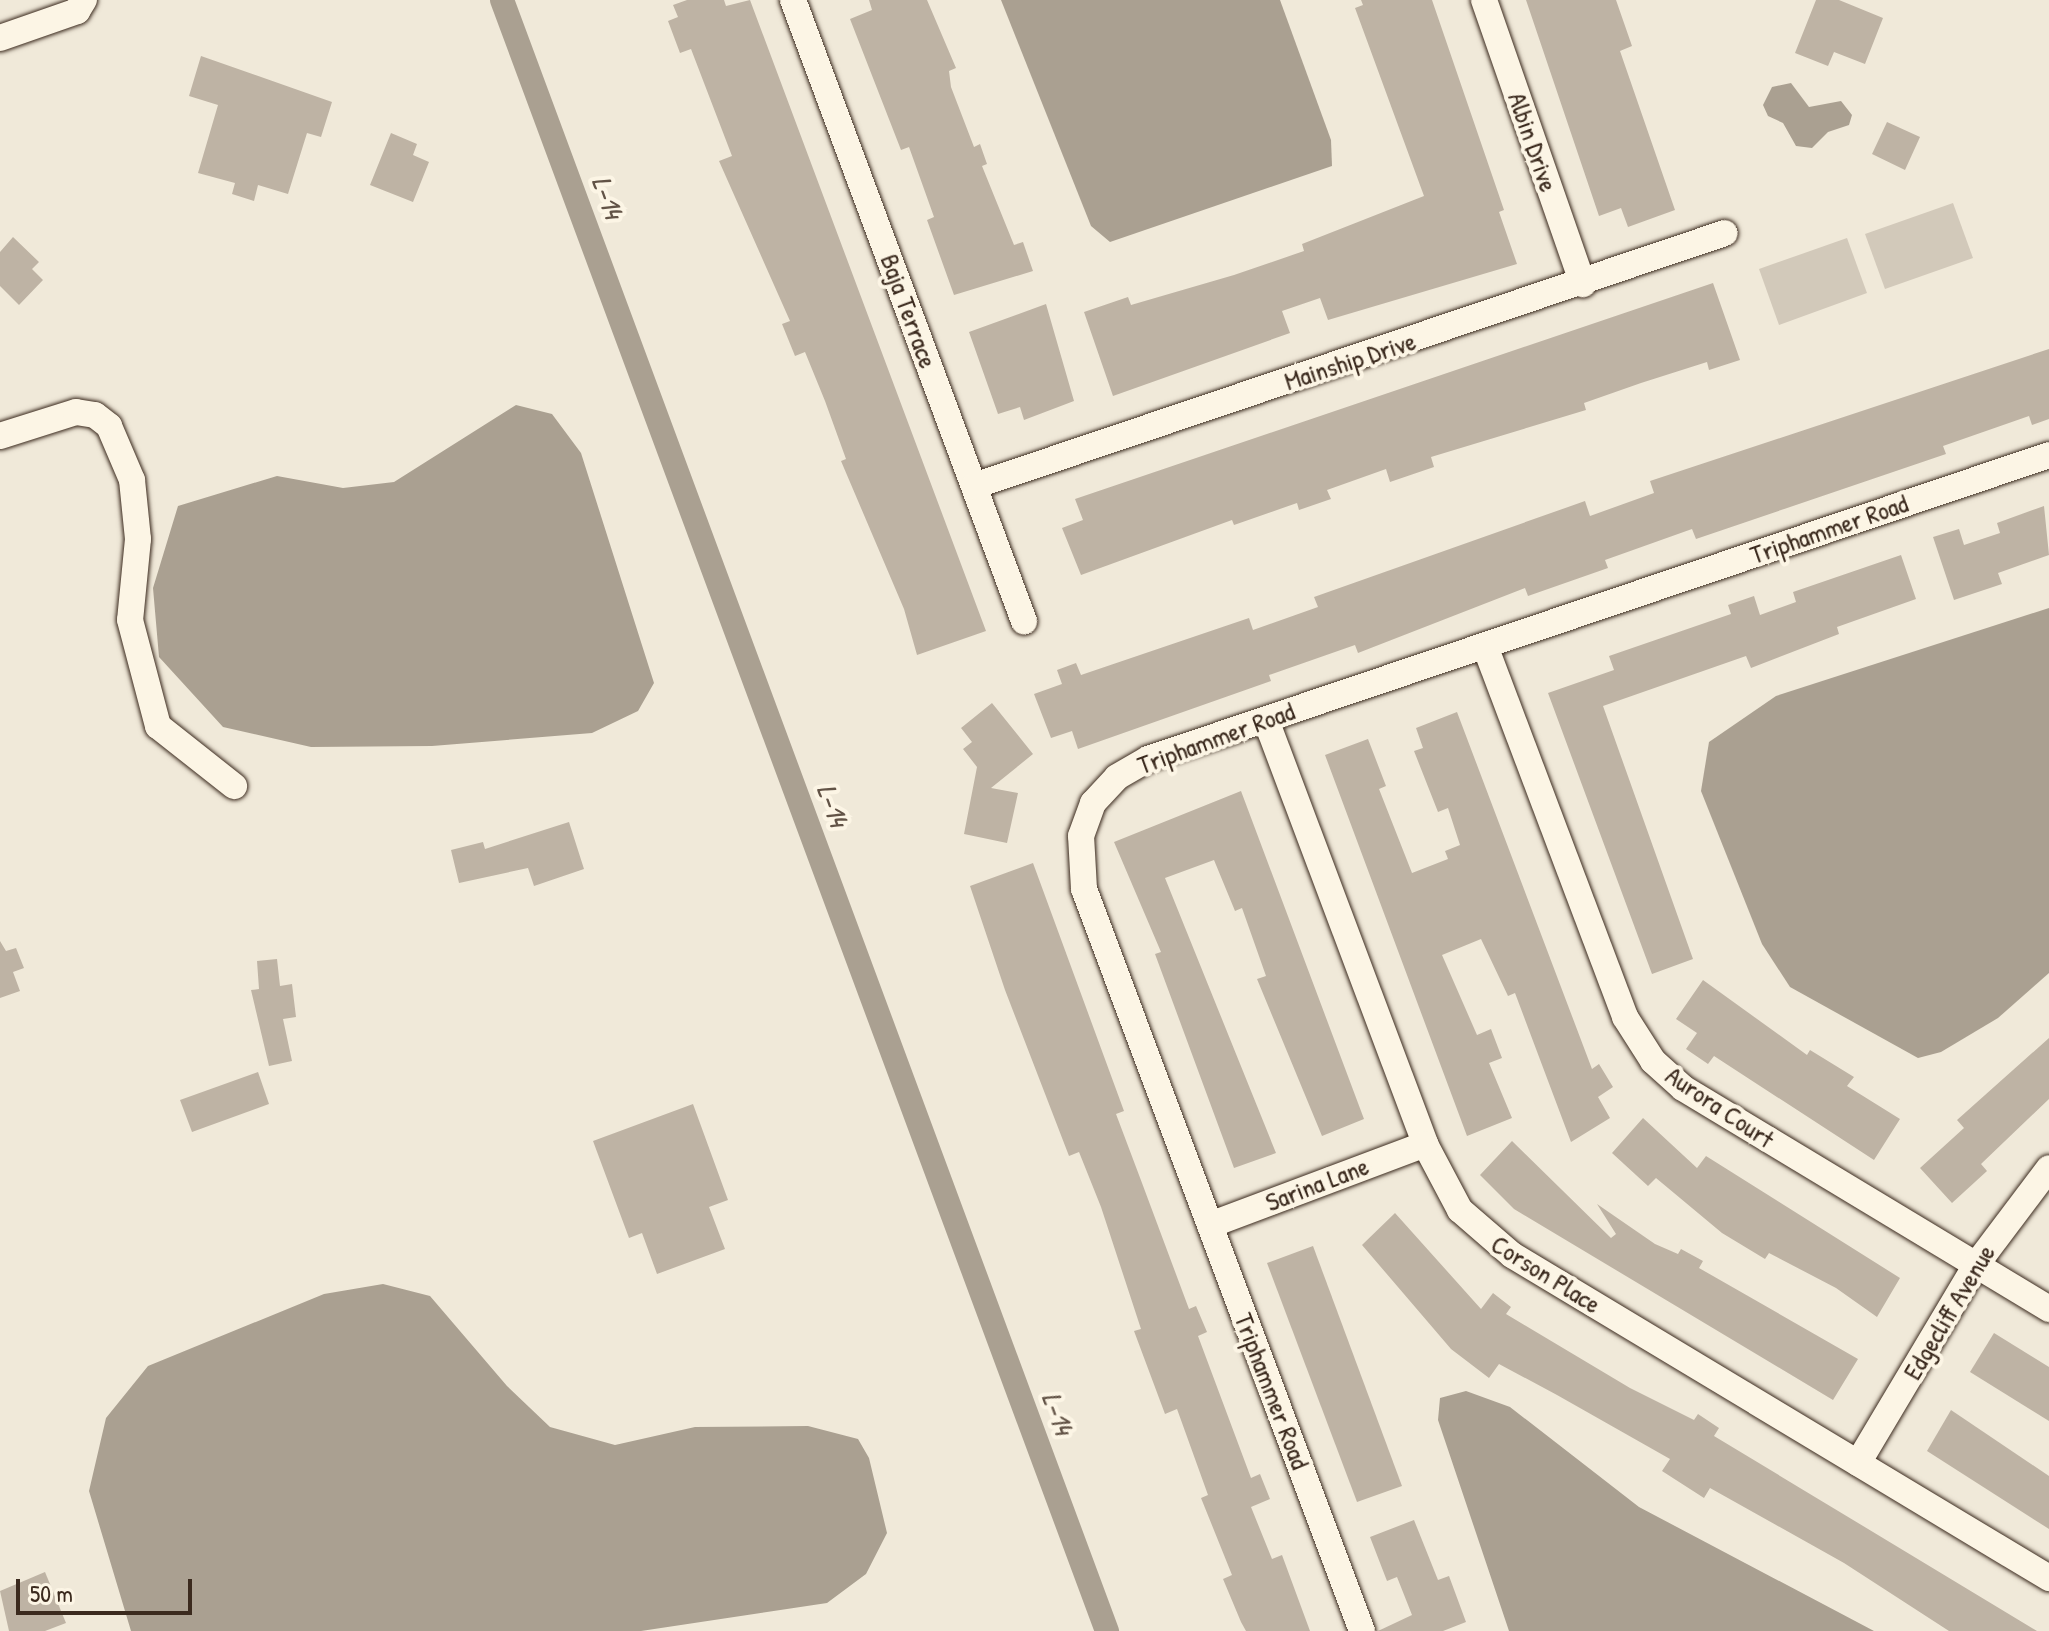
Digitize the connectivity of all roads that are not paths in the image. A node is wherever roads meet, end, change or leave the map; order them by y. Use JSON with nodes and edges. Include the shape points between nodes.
{"nodes":[{"id":1,"x":84,"y":0,"type":"edge"},
{"id":2,"x":793,"y":0,"type":"edge"},
{"id":3,"x":1484,"y":0,"type":"edge"},
{"id":4,"x":0,"y":38,"type":"edge"},
{"id":5,"x":1725,"y":233,"type":"dead end"},
{"id":6,"x":1583,"y":284,"type":"junction"},
{"id":7,"x":0,"y":436,"type":"edge"},
{"id":8,"x":2049,"y":455,"type":"edge"},
{"id":9,"x":974,"y":486,"type":"junction"},
{"id":10,"x":1024,"y":621,"type":"dead end"},
{"id":11,"x":1485,"y":646,"type":"junction"},
{"id":12,"x":1266,"y":720,"type":"junction"},
{"id":13,"x":234,"y":786,"type":"dead end"},
{"id":14,"x":1425,"y":1144,"type":"junction"},
{"id":15,"x":2049,"y":1168,"type":"edge"},
{"id":16,"x":1210,"y":1225,"type":"junction"},
{"id":17,"x":1976,"y":1265,"type":"junction"},
{"id":18,"x":2049,"y":1309,"type":"edge"},
{"id":19,"x":1858,"y":1463,"type":"junction"},
{"id":20,"x":2049,"y":1578,"type":"edge"},
{"id":21,"x":1362,"y":1631,"type":"edge"}],
"edges":[{"from":1,"to":4,"type":"street","via":[[77,11]]},
{"from":2,"to":9,"type":"street","name":"Baja Terrace"},
{"from":3,"to":6,"type":"street","name":"Albin Drive"},
{"from":5,"to":6,"type":"street","name":"Mainship Drive"},
{"from":6,"to":9,"type":"street","name":"Mainship Drive"},
{"from":7,"to":13,"type":"street","via":[[76,412],[95,415],[109,426],[132,480],[138,539],[130,620],[158,726]]},
{"from":8,"to":11,"type":"street","name":"Triphammer Road"},
{"from":9,"to":10,"type":"street","name":"Baja Terrace"},
{"from":11,"to":12,"type":"street","name":"Triphammer Road"},
{"from":11,"to":17,"type":"street","name":"Aurora Court","via":[[1625,1017],[1653,1061],[1683,1088]]},
{"from":12,"to":14,"type":"street","name":"Corson Place"},
{"from":12,"to":16,"type":"street","name":"Triphammer Road","via":[[1148,759],[1117,777],[1093,803],[1079,854],[1084,889]]},
{"from":14,"to":16,"type":"street","name":"Sarina Lane"},
{"from":14,"to":19,"type":"street","name":"Corson Place","via":[[1442,1183],[1483,1234]]},
{"from":15,"to":17,"type":"street","name":"Edgecliff Avenue"},
{"from":16,"to":21,"type":"street","name":"Triphammer Road"},
{"from":17,"to":18,"type":"street","name":"Aurora Court"},
{"from":17,"to":19,"type":"street","name":"Edgecliff Avenue"},
{"from":19,"to":20,"type":"street","name":"Corson Place"}]}
